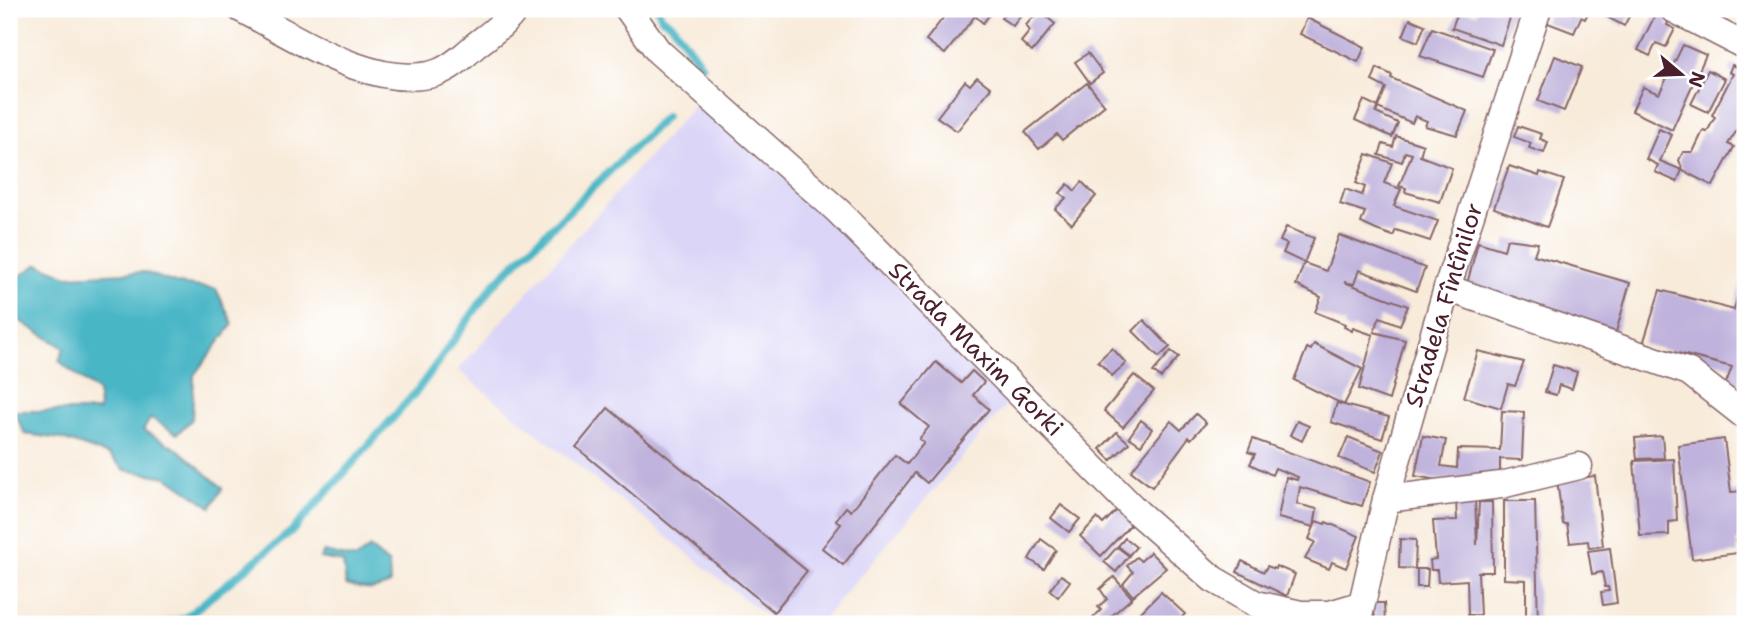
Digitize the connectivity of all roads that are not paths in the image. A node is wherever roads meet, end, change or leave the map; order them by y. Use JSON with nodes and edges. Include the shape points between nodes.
{"nodes":[{"id":1,"x":240,"y":9,"type":"edge"},
{"id":2,"x":516,"y":9,"type":"edge"},
{"id":3,"x":628,"y":9,"type":"edge"},
{"id":4,"x":1538,"y":9,"type":"edge"},
{"id":5,"x":1673,"y":9,"type":"edge"},
{"id":6,"x":1745,"y":46,"type":"edge"},
{"id":7,"x":1447,"y":288,"type":"junction"},
{"id":8,"x":1745,"y":416,"type":"edge"},
{"id":9,"x":1579,"y":466,"type":"dead end"},
{"id":10,"x":1386,"y":499,"type":"junction"},
{"id":11,"x":1359,"y":615,"type":"edge"}],
"edges":[{"from":1,"to":2,"type":"street","via":[[349,65],[415,77],[439,72],[462,58]]},
{"from":3,"to":11,"type":"street","name":"Strada Maxim Gorki","via":[[659,51],[838,211],[1138,513],[1213,579],[1256,604],[1301,614]]},
{"from":4,"to":7,"type":"street","name":"Stradela Fîntînilor"},
{"from":5,"to":6,"type":"street"},
{"from":7,"to":8,"type":"street","via":[[1689,372]]},
{"from":7,"to":10,"type":"street","name":"Stradela Fîntînilor"},
{"from":9,"to":10,"type":"street","via":[[1501,485]]},
{"from":10,"to":11,"type":"street","name":"Stradela Fîntînilor"}]}
